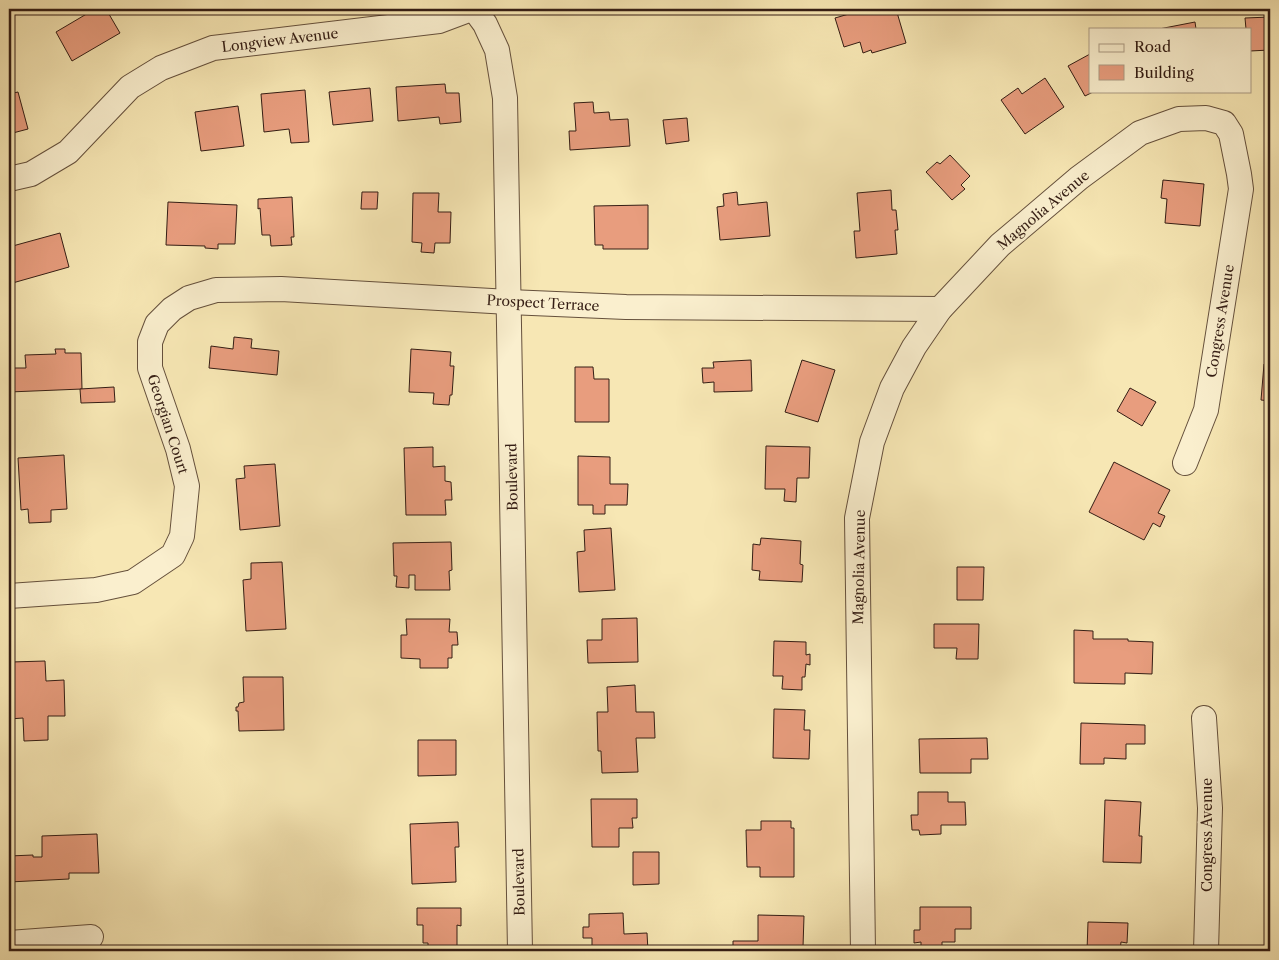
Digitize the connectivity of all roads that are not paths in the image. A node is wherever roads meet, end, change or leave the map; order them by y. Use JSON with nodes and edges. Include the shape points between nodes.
{"nodes":[{"id":1,"x":473,"y":9,"type":"edge"},
{"id":2,"x":1239,"y":174,"type":"joint"},
{"id":3,"x":9,"y":178,"type":"edge"},
{"id":4,"x":509,"y":302,"type":"junction"},
{"id":5,"x":940,"y":309,"type":"junction"},
{"id":6,"x":157,"y":324,"type":"joint"},
{"id":7,"x":1185,"y":463,"type":"dead end"},
{"id":8,"x":9,"y":596,"type":"edge"},
{"id":9,"x":1204,"y":718,"type":"dead end"},
{"id":10,"x":91,"y":937,"type":"dead end"},
{"id":11,"x":9,"y":943,"type":"edge"},
{"id":12,"x":520,"y":951,"type":"edge"},
{"id":13,"x":863,"y":951,"type":"edge"},
{"id":14,"x":1206,"y":951,"type":"edge"}],
"edges":[{"from":1,"to":3,"type":"street","name":"Longview Avenue","via":[[438,21],[213,48],[161,68],[130,88],[68,152],[31,174]]},
{"from":1,"to":4,"type":"street","name":"Boulevard","via":[[485,24],[496,50],[505,98]]},
{"from":2,"to":5,"type":"street","name":"Magnolia Avenue","via":[[1231,134],[1224,123],[1206,118],[1180,119],[1140,133],[1079,178],[1000,245]]},
{"from":2,"to":7,"type":"street","name":"Congress Avenue","via":[[1241,189],[1206,410]]},
{"from":4,"to":5,"type":"street","name":"Prospect Terrace","via":[[626,307]]},
{"from":4,"to":6,"type":"street","name":"Prospect Terrace","via":[[281,289],[216,290],[189,298]]},
{"from":4,"to":12,"type":"street","name":"Boulevard"},
{"from":5,"to":13,"type":"street","name":"Magnolia Avenue","via":[[892,388],[872,442],[857,518]]},
{"from":6,"to":8,"type":"street","name":"Georgian Court","via":[[150,342],[150,368],[187,486],[182,536],[173,555],[133,582],[96,590]]},
{"from":9,"to":14,"type":"street","name":"Congress Avenue","via":[[1210,808]]},
{"from":10,"to":11,"type":"street"}]}
